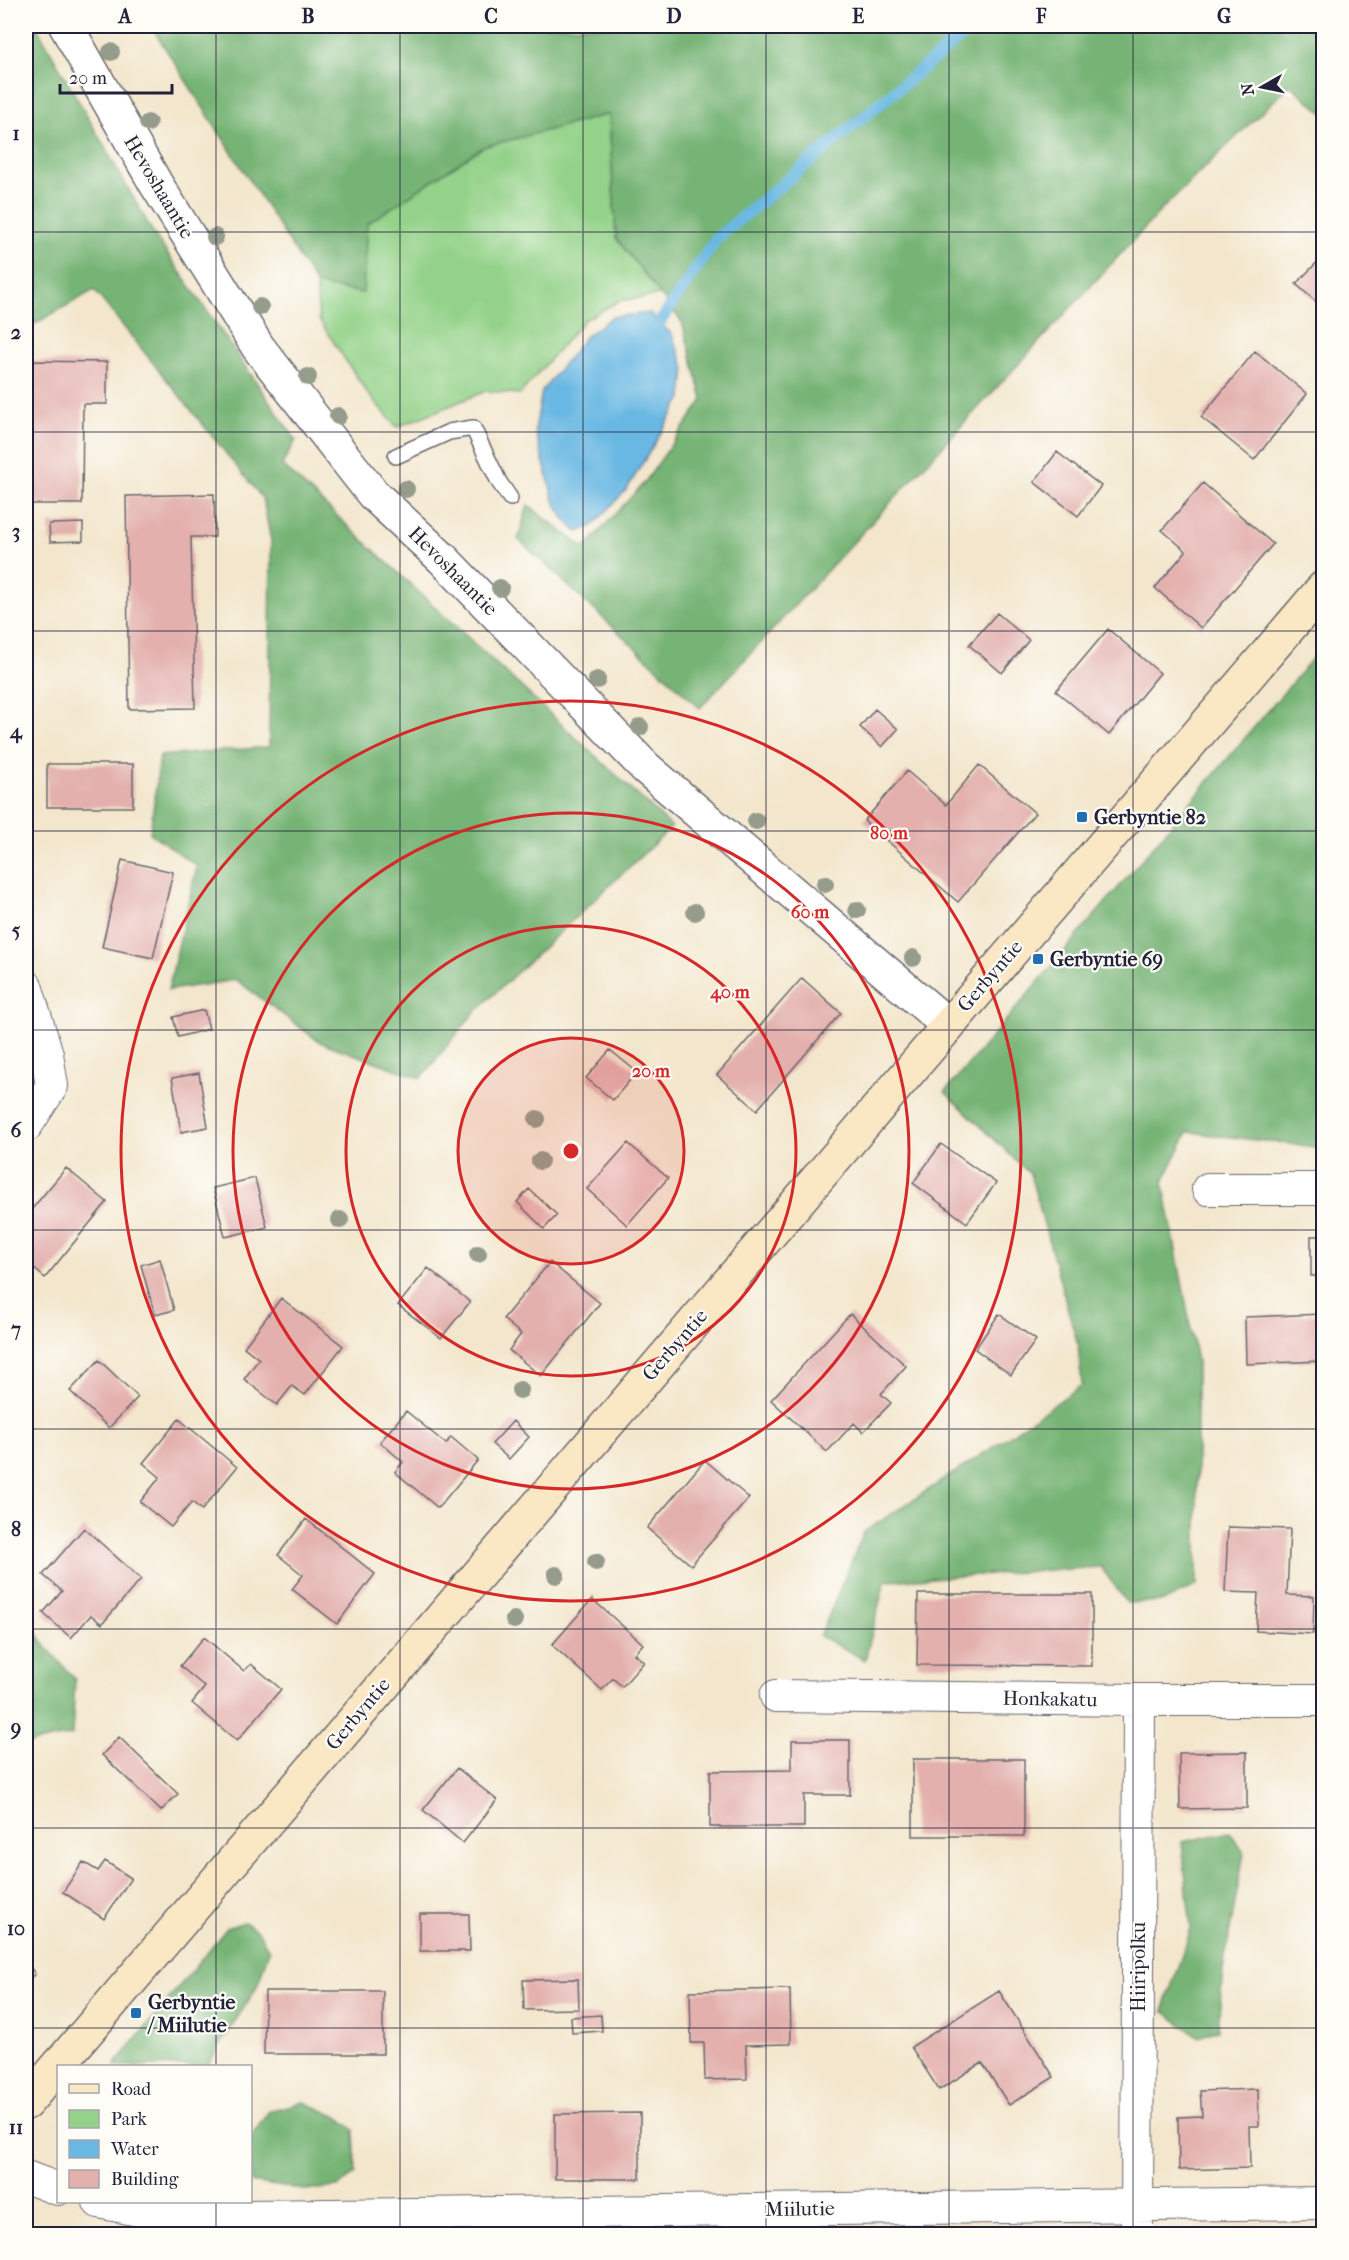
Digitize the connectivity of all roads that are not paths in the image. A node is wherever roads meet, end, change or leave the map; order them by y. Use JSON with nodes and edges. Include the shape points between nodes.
{"nodes":[{"id":1,"x":66,"y":26,"type":"edge"},
{"id":2,"x":396,"y":456,"type":"dead end"},
{"id":3,"x":510,"y":498,"type":"dead end"},
{"id":4,"x":1323,"y":587,"type":"edge"},
{"id":5,"x":26,"y":986,"type":"edge"},
{"id":6,"x":948,"y":1025,"type":"junction"},
{"id":7,"x":26,"y":1125,"type":"edge"},
{"id":8,"x":1208,"y":1189,"type":"dead end"},
{"id":9,"x":1323,"y":1189,"type":"edge"},
{"id":10,"x":776,"y":1696,"type":"dead end"},
{"id":11,"x":1139,"y":1700,"type":"junction"},
{"id":12,"x":1323,"y":1700,"type":"edge"},
{"id":13,"x":59,"y":2065,"type":"edge"},
{"id":14,"x":57,"y":2067,"type":"edge"},
{"id":15,"x":26,"y":2103,"type":"edge"},
{"id":16,"x":26,"y":2177,"type":"edge"},
{"id":17,"x":57,"y":2189,"type":"edge"},
{"id":18,"x":102,"y":2203,"type":"edge"},
{"id":19,"x":1323,"y":2203,"type":"edge"},
{"id":20,"x":1138,"y":2220,"type":"edge"},
{"id":21,"x":174,"y":2226,"type":"edge"}],
"edges":[{"from":1,"to":6,"type":"street","name":"Hevoshaantie","via":[[156,184],[258,347],[373,494],[443,559],[646,768]]},
{"from":2,"to":3,"type":"lane","via":[[450,432],[473,428]]},
{"from":4,"to":6,"type":"main road","name":"Gerbyntie"},
{"from":5,"to":7,"type":"street","via":[[47,1054],[52,1086]]},
{"from":6,"to":13,"type":"main road","name":"Gerbyntie"},
{"from":8,"to":9,"type":"street"},
{"from":10,"to":11,"type":"street","name":"Honkakatu"},
{"from":11,"to":12,"type":"street","name":"Honkakatu"},
{"from":11,"to":20,"type":"street","name":"Hiiripolku"},
{"from":14,"to":15,"type":"main road","name":"Gerbyntie"},
{"from":16,"to":17,"type":"street"},
{"from":18,"to":21,"type":"street","name":"Miilutie"},
{"from":19,"to":20,"type":"street","name":"Miilutie"},
{"from":20,"to":21,"type":"street","name":"Miilutie"}]}
